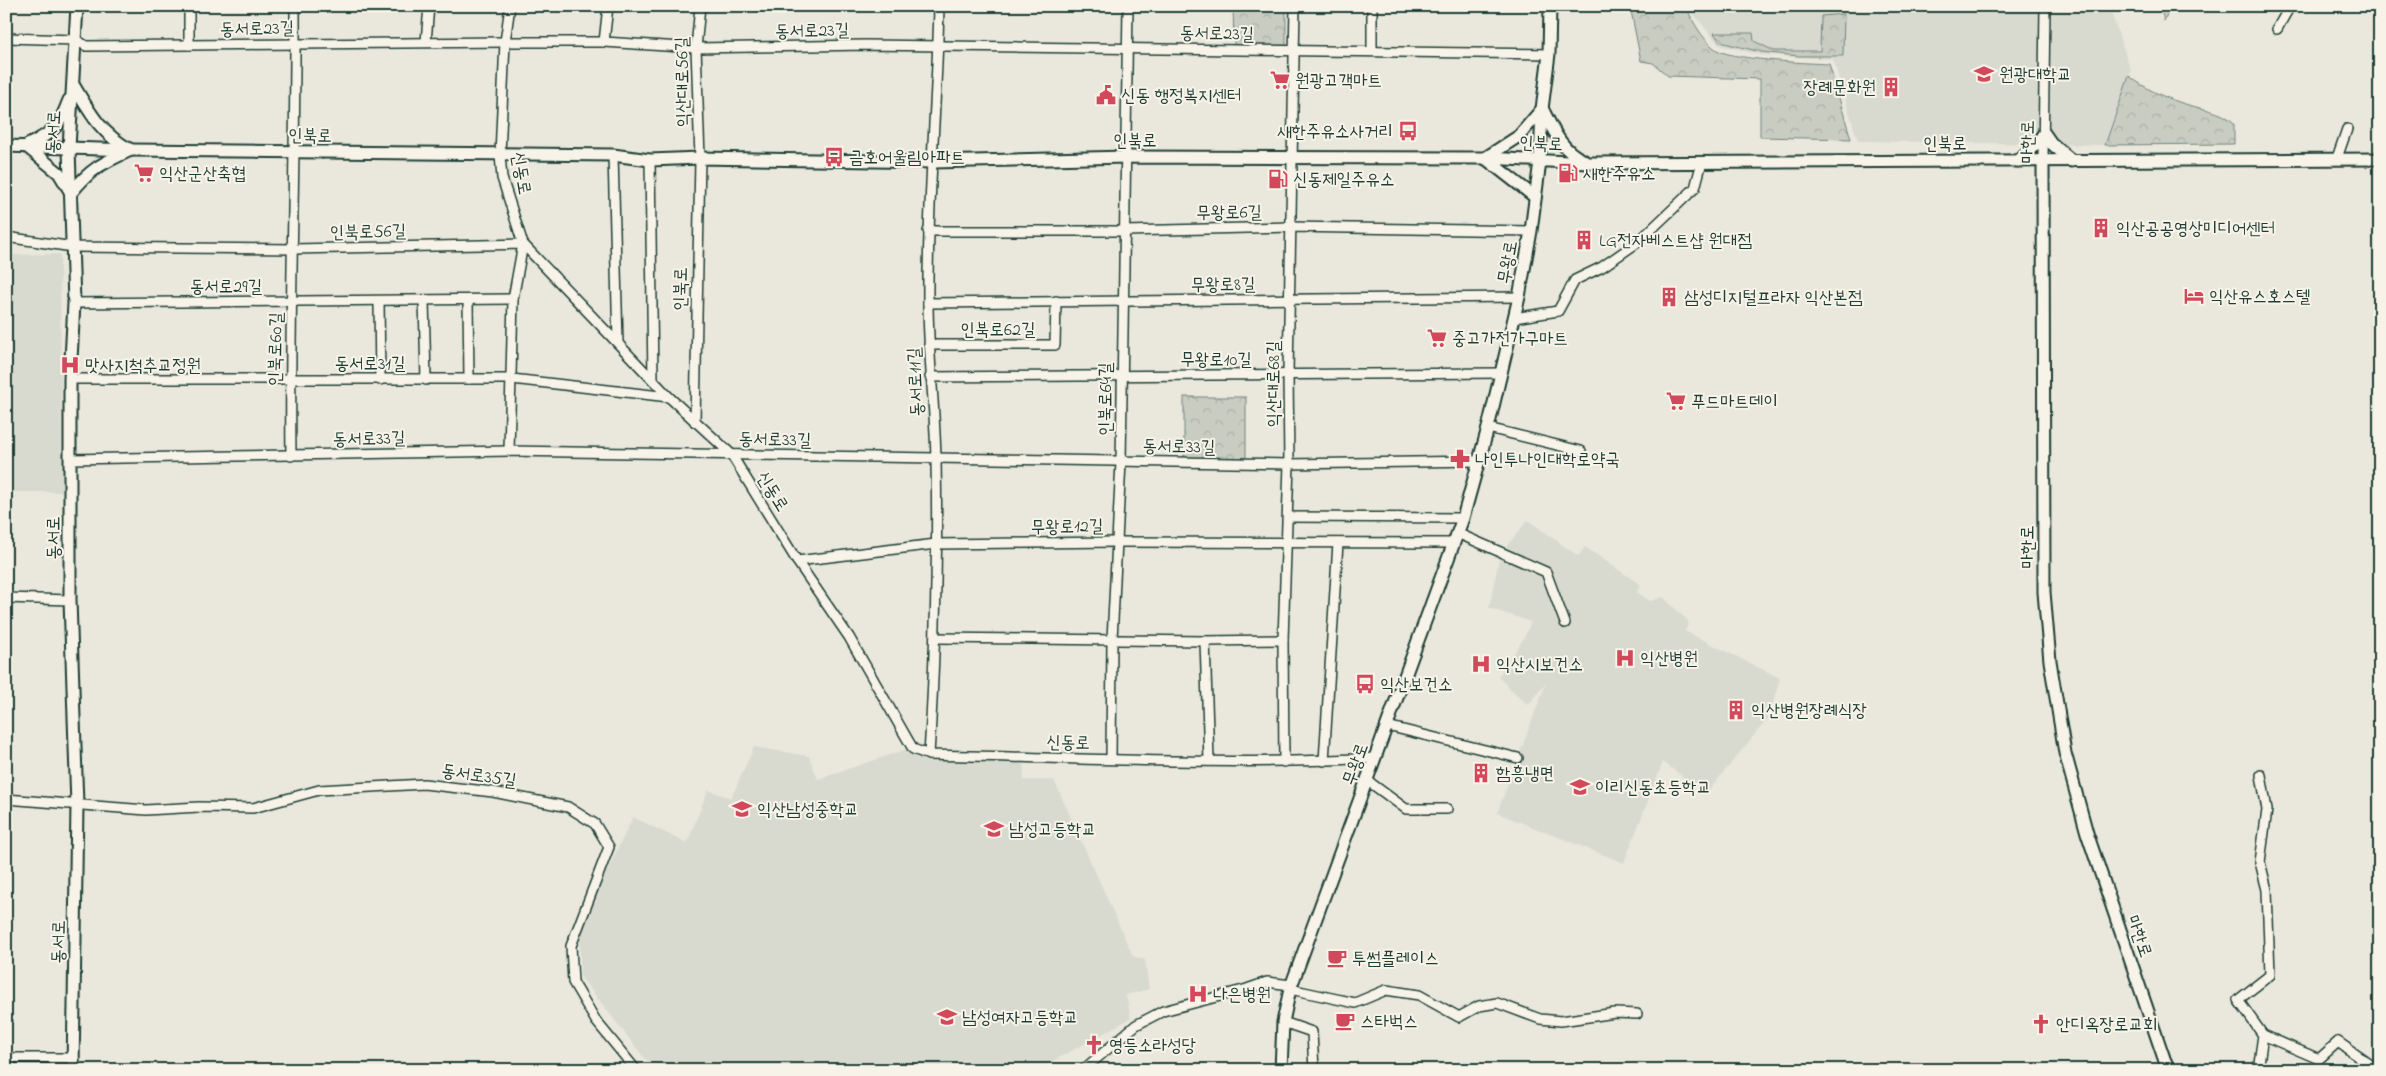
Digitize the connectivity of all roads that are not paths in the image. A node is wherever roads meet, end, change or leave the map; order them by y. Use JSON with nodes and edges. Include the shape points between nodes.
{"nodes":[{"id":1,"x":77,"y":6,"type":"edge"},
{"id":2,"x":190,"y":6,"type":"edge"},
{"id":3,"x":295,"y":6,"type":"edge"},
{"id":4,"x":429,"y":6,"type":"edge"},
{"id":5,"x":510,"y":6,"type":"edge"},
{"id":6,"x":608,"y":6,"type":"edge"},
{"id":7,"x":700,"y":6,"type":"edge"},
{"id":8,"x":939,"y":6,"type":"edge"},
{"id":9,"x":1128,"y":6,"type":"edge"},
{"id":10,"x":1295,"y":6,"type":"edge"},
{"id":11,"x":1372,"y":6,"type":"edge"},
{"id":12,"x":1550,"y":6,"type":"edge"},
{"id":13,"x":2045,"y":6,"type":"edge"},
{"id":14,"x":2290,"y":6,"type":"edge"},
{"id":15,"x":2277,"y":28,"type":"dead end"},
{"id":16,"x":6,"y":38,"type":"edge"},
{"id":17,"x":76,"y":40,"type":"junction"},
{"id":18,"x":426,"y":42,"type":"junction"},
{"id":19,"x":505,"y":42,"type":"junction"},
{"id":20,"x":604,"y":42,"type":"junction"},
{"id":21,"x":295,"y":44,"type":"junction"},
{"id":22,"x":188,"y":45,"type":"junction"},
{"id":23,"x":938,"y":46,"type":"junction"},
{"id":24,"x":696,"y":48,"type":"junction"},
{"id":25,"x":1128,"y":48,"type":"junction"},
{"id":26,"x":1295,"y":50,"type":"junction"},
{"id":27,"x":1372,"y":50,"type":"junction"},
{"id":28,"x":1549,"y":54,"type":"junction"},
{"id":29,"x":74,"y":86,"type":"junction"},
{"id":30,"x":1542,"y":109,"type":"junction"},
{"id":31,"x":2347,"y":129,"type":"dead end"},
{"id":32,"x":2044,"y":132,"type":"junction"},
{"id":33,"x":6,"y":146,"type":"edge"},
{"id":34,"x":26,"y":146,"type":"junction"},
{"id":35,"x":69,"y":148,"type":"junction"},
{"id":36,"x":131,"y":150,"type":"junction"},
{"id":37,"x":292,"y":152,"type":"junction"},
{"id":38,"x":500,"y":155,"type":"junction"},
{"id":39,"x":613,"y":155,"type":"junction"},
{"id":40,"x":1126,"y":157,"type":"junction"},
{"id":41,"x":700,"y":158,"type":"junction"},
{"id":42,"x":1294,"y":158,"type":"junction"},
{"id":43,"x":1485,"y":158,"type":"junction"},
{"id":44,"x":2337,"y":158,"type":"junction"},
{"id":45,"x":2380,"y":159,"type":"edge"},
{"id":46,"x":650,"y":160,"type":"junction"},
{"id":47,"x":2018,"y":160,"type":"junction"},
{"id":48,"x":2044,"y":160,"type":"junction"},
{"id":49,"x":1540,"y":161,"type":"junction"},
{"id":50,"x":2072,"y":161,"type":"junction"},
{"id":51,"x":933,"y":162,"type":"junction"},
{"id":52,"x":1702,"y":162,"type":"junction"},
{"id":53,"x":1589,"y":163,"type":"junction"},
{"id":54,"x":71,"y":193,"type":"junction"},
{"id":55,"x":1535,"y":197,"type":"junction"},
{"id":56,"x":1290,"y":227,"type":"junction"},
{"id":57,"x":928,"y":231,"type":"junction"},
{"id":58,"x":1125,"y":231,"type":"junction"},
{"id":59,"x":1531,"y":231,"type":"junction"},
{"id":60,"x":6,"y":237,"type":"edge"},
{"id":61,"x":523,"y":244,"type":"junction"},
{"id":62,"x":74,"y":247,"type":"junction"},
{"id":63,"x":294,"y":249,"type":"junction"},
{"id":64,"x":1518,"y":297,"type":"junction"},
{"id":65,"x":513,"y":299,"type":"junction"},
{"id":66,"x":1290,"y":299,"type":"junction"},
{"id":67,"x":424,"y":300,"type":"junction"},
{"id":68,"x":468,"y":300,"type":"junction"},
{"id":69,"x":292,"y":301,"type":"junction"},
{"id":70,"x":379,"y":301,"type":"junction"},
{"id":71,"x":1122,"y":301,"type":"junction"},
{"id":72,"x":1056,"y":302,"type":"junction"},
{"id":73,"x":74,"y":303,"type":"junction"},
{"id":74,"x":928,"y":303,"type":"junction"},
{"id":75,"x":1514,"y":318,"type":"junction"},
{"id":76,"x":618,"y":343,"type":"junction"},
{"id":77,"x":929,"y":345,"type":"junction"},
{"id":78,"x":1502,"y":373,"type":"junction"},
{"id":79,"x":1288,"y":374,"type":"junction"},
{"id":80,"x":1122,"y":375,"type":"junction"},
{"id":81,"x":930,"y":377,"type":"junction"},
{"id":82,"x":70,"y":379,"type":"junction"},
{"id":83,"x":290,"y":379,"type":"junction"},
{"id":84,"x":512,"y":379,"type":"junction"},
{"id":85,"x":380,"y":380,"type":"junction"},
{"id":86,"x":426,"y":380,"type":"junction"},
{"id":87,"x":469,"y":380,"type":"junction"},
{"id":88,"x":653,"y":380,"type":"junction"},
{"id":89,"x":669,"y":397,"type":"junction"},
{"id":90,"x":695,"y":422,"type":"junction"},
{"id":91,"x":1488,"y":428,"type":"junction"},
{"id":92,"x":1581,"y":451,"type":"dead end"},
{"id":93,"x":509,"y":452,"type":"junction"},
{"id":94,"x":731,"y":454,"type":"junction"},
{"id":95,"x":291,"y":456,"type":"junction"},
{"id":96,"x":70,"y":458,"type":"junction"},
{"id":97,"x":936,"y":459,"type":"junction"},
{"id":98,"x":1478,"y":461,"type":"junction"},
{"id":99,"x":1121,"y":462,"type":"junction"},
{"id":100,"x":1290,"y":464,"type":"junction"},
{"id":101,"x":1288,"y":517,"type":"junction"},
{"id":102,"x":1463,"y":518,"type":"junction"},
{"id":103,"x":1455,"y":538,"type":"junction"},
{"id":104,"x":1116,"y":542,"type":"junction"},
{"id":105,"x":1287,"y":543,"type":"junction"},
{"id":106,"x":1338,"y":543,"type":"junction"},
{"id":107,"x":936,"y":544,"type":"junction"},
{"id":108,"x":797,"y":560,"type":"junction"},
{"id":109,"x":6,"y":598,"type":"edge"},
{"id":110,"x":70,"y":600,"type":"junction"},
{"id":111,"x":1565,"y":623,"type":"dead end"},
{"id":112,"x":936,"y":638,"type":"junction"},
{"id":113,"x":1112,"y":640,"type":"junction"},
{"id":114,"x":1282,"y":640,"type":"junction"},
{"id":115,"x":1205,"y":641,"type":"junction"},
{"id":116,"x":1387,"y":726,"type":"junction"},
{"id":117,"x":930,"y":755,"type":"junction"},
{"id":118,"x":1111,"y":758,"type":"junction"},
{"id":119,"x":1375,"y":758,"type":"junction"},
{"id":120,"x":1518,"y":758,"type":"dead end"},
{"id":121,"x":1209,"y":761,"type":"junction"},
{"id":122,"x":1324,"y":761,"type":"junction"},
{"id":123,"x":1284,"y":762,"type":"junction"},
{"id":124,"x":2261,"y":775,"type":"dead end"},
{"id":125,"x":1368,"y":781,"type":"junction"},
{"id":126,"x":6,"y":799,"type":"edge"},
{"id":127,"x":77,"y":805,"type":"junction"},
{"id":128,"x":1447,"y":809,"type":"dead end"},
{"id":129,"x":1290,"y":987,"type":"junction"},
{"id":130,"x":1637,"y":1014,"type":"dead end"},
{"id":131,"x":1283,"y":1022,"type":"junction"},
{"id":132,"x":2263,"y":1035,"type":"junction"},
{"id":133,"x":6,"y":1058,"type":"edge"},
{"id":134,"x":74,"y":1058,"type":"junction"},
{"id":135,"x":74,"y":1070,"type":"edge"},
{"id":136,"x":636,"y":1070,"type":"edge"},
{"id":137,"x":1083,"y":1070,"type":"edge"},
{"id":138,"x":1282,"y":1070,"type":"edge"},
{"id":139,"x":1314,"y":1070,"type":"edge"},
{"id":140,"x":2168,"y":1070,"type":"edge"},
{"id":141,"x":2258,"y":1070,"type":"edge"},
{"id":142,"x":2378,"y":1070,"type":"edge"}],
"edges":[{"from":1,"to":17,"type":"street","name":"동서로"},
{"from":2,"to":22,"type":"street"},
{"from":3,"to":21,"type":"street","name":"인북로60길"},
{"from":4,"to":18,"type":"street"},
{"from":5,"to":19,"type":"street","name":"신동로"},
{"from":6,"to":20,"type":"street"},
{"from":7,"to":24,"type":"street","name":"익산대로56길"},
{"from":8,"to":23,"type":"street","name":"동서로11길"},
{"from":9,"to":25,"type":"street","name":"인북로64길"},
{"from":10,"to":26,"type":"street","name":"익산대로68길"},
{"from":11,"to":27,"type":"street"},
{"from":12,"to":28,"type":"street","name":"무왕로"},
{"from":13,"to":32,"type":"street","name":"마한로"},
{"from":14,"to":15,"type":"street"},
{"from":16,"to":17,"type":"street","name":"동서로23길"},
{"from":17,"to":22,"type":"street","name":"동서로23길","via":[[86,46]]},
{"from":17,"to":29,"type":"street","name":"동서로"},
{"from":18,"to":19,"type":"street","name":"동서로23길"},
{"from":18,"to":21,"type":"street","name":"동서로23길"},
{"from":19,"to":20,"type":"street","name":"동서로23길"},
{"from":19,"to":38,"type":"street","name":"신동로"},
{"from":20,"to":24,"type":"street","name":"동서로23길"},
{"from":21,"to":22,"type":"street","name":"동서로23길"},
{"from":21,"to":37,"type":"street","name":"인북로60길"},
{"from":23,"to":24,"type":"street","name":"동서로23길"},
{"from":23,"to":25,"type":"street","name":"동서로23길"},
{"from":23,"to":51,"type":"street","name":"동서로11길"},
{"from":24,"to":41,"type":"street","name":"익산대로56길"},
{"from":25,"to":26,"type":"street","name":"동서로23길"},
{"from":25,"to":40,"type":"street","name":"인북로64길"},
{"from":26,"to":27,"type":"street","name":"동서로23길"},
{"from":26,"to":42,"type":"street","name":"익산대로68길"},
{"from":27,"to":28,"type":"street","name":"동서로23길"},
{"from":28,"to":30,"type":"street","name":"무왕로"},
{"from":29,"to":34,"type":"street","via":[[61,122],[46,136]]},
{"from":29,"to":35,"type":"street","name":"동서로"},
{"from":29,"to":36,"type":"street","via":[[93,118],[114,141]]},
{"from":30,"to":43,"type":"street","via":[[1519,136]]},
{"from":30,"to":49,"type":"street","name":"무왕로"},
{"from":30,"to":53,"type":"street","via":[[1570,155]]},
{"from":31,"to":44,"type":"street"},
{"from":32,"to":47,"type":"street"},
{"from":32,"to":48,"type":"street","name":"마한로"},
{"from":32,"to":50,"type":"street","via":[[2051,143]]},
{"from":33,"to":34,"type":"street","name":"인북로"},
{"from":34,"to":35,"type":"street","name":"인북로"},
{"from":34,"to":54,"type":"street","via":[[59,174]]},
{"from":35,"to":36,"type":"street","name":"인북로"},
{"from":35,"to":54,"type":"street","name":"동서로"},
{"from":36,"to":37,"type":"street","name":"인북로"},
{"from":36,"to":54,"type":"street","via":[[96,166]]},
{"from":37,"to":38,"type":"street","name":"인북로"},
{"from":37,"to":63,"type":"street","name":"인북로60길"},
{"from":38,"to":39,"type":"street","name":"인북로"},
{"from":38,"to":61,"type":"street","name":"신동로","via":[[502,178]]},
{"from":39,"to":46,"type":"street","name":"인북로"},
{"from":39,"to":76,"type":"street"},
{"from":40,"to":42,"type":"street","name":"인북로"},
{"from":40,"to":51,"type":"street","name":"인북로"},
{"from":40,"to":58,"type":"street","name":"인북로64길"},
{"from":41,"to":46,"type":"street","name":"인북로"},
{"from":41,"to":51,"type":"street","name":"인북로"},
{"from":41,"to":90,"type":"street","name":"인북로"},
{"from":42,"to":43,"type":"street","name":"인북로"},
{"from":42,"to":56,"type":"street","name":"익산대로68길"},
{"from":43,"to":49,"type":"street","name":"인북로"},
{"from":43,"to":55,"type":"street"},
{"from":44,"to":45,"type":"street","name":"인북로"},
{"from":44,"to":50,"type":"street","name":"인북로"},
{"from":46,"to":88,"type":"street","name":"인북로"},
{"from":47,"to":48,"type":"street","name":"인북로"},
{"from":47,"to":52,"type":"street","name":"인북로"},
{"from":48,"to":50,"type":"street","name":"인북로"},
{"from":48,"to":140,"type":"street","name":"마한로","via":[[2044,582],[2050,662],[2065,753],[2086,833]]},
{"from":49,"to":53,"type":"street","name":"인북로"},
{"from":49,"to":55,"type":"street","name":"무왕로"},
{"from":51,"to":57,"type":"street","name":"동서로11길"},
{"from":52,"to":53,"type":"street","name":"인북로"},
{"from":52,"to":75,"type":"street","via":[[1696,188],[1638,242],[1602,267],[1575,280],[1558,311]]},
{"from":54,"to":62,"type":"street","name":"동서로"},
{"from":55,"to":59,"type":"street","name":"무왕로"},
{"from":56,"to":58,"type":"street","name":"무왕로6길"},
{"from":56,"to":59,"type":"street","name":"무왕로6길"},
{"from":56,"to":66,"type":"street","name":"익산대로68길"},
{"from":57,"to":58,"type":"street","name":"무왕로6길"},
{"from":57,"to":74,"type":"street","name":"동서로11길"},
{"from":58,"to":71,"type":"street","name":"인북로64길"},
{"from":59,"to":64,"type":"street","name":"무왕로"},
{"from":60,"to":62,"type":"street","name":"인북로56길"},
{"from":61,"to":63,"type":"street","name":"인북로56길"},
{"from":61,"to":65,"type":"street"},
{"from":61,"to":76,"type":"street","name":"신동로"},
{"from":62,"to":63,"type":"street","name":"인북로56길"},
{"from":62,"to":73,"type":"street","name":"동서로"},
{"from":63,"to":69,"type":"street","name":"인북로60길"},
{"from":64,"to":66,"type":"street","name":"무왕로8길"},
{"from":64,"to":75,"type":"street","name":"무왕로"},
{"from":65,"to":68,"type":"street","name":"동서로29길"},
{"from":65,"to":84,"type":"street"},
{"from":66,"to":71,"type":"street","name":"무왕로8길"},
{"from":66,"to":79,"type":"street","name":"익산대로68길"},
{"from":67,"to":68,"type":"street","name":"동서로29길"},
{"from":67,"to":70,"type":"street","name":"동서로29길"},
{"from":67,"to":86,"type":"street"},
{"from":68,"to":87,"type":"street"},
{"from":69,"to":70,"type":"street","name":"동서로29길"},
{"from":69,"to":73,"type":"street","name":"동서로29길"},
{"from":69,"to":83,"type":"street","name":"인북로60길"},
{"from":70,"to":85,"type":"street"},
{"from":71,"to":72,"type":"street","name":"무왕로8길"},
{"from":71,"to":80,"type":"street","name":"인북로64길"},
{"from":72,"to":74,"type":"street","name":"무왕로8길"},
{"from":72,"to":77,"type":"street","name":"인북로62길","via":[[1055,344]]},
{"from":73,"to":82,"type":"street","name":"동서로"},
{"from":74,"to":77,"type":"street","name":"동서로11길"},
{"from":75,"to":78,"type":"street","name":"무왕로"},
{"from":76,"to":88,"type":"street","name":"신동로"},
{"from":77,"to":81,"type":"street","name":"동서로11길"},
{"from":78,"to":79,"type":"street","name":"무왕로10길"},
{"from":78,"to":91,"type":"street","name":"무왕로"},
{"from":79,"to":80,"type":"street","name":"무왕로10길"},
{"from":79,"to":100,"type":"street","name":"익산대로68길"},
{"from":80,"to":81,"type":"street","name":"무왕로10길"},
{"from":80,"to":99,"type":"street","name":"인북로64길"},
{"from":81,"to":97,"type":"street","name":"동서로11길"},
{"from":82,"to":83,"type":"street","name":"동서로31길"},
{"from":82,"to":96,"type":"street","name":"동서로"},
{"from":83,"to":85,"type":"street","name":"동서로31길"},
{"from":83,"to":95,"type":"street","name":"인북로60길"},
{"from":84,"to":87,"type":"street","name":"동서로31길"},
{"from":84,"to":89,"type":"street","name":"동서로31길"},
{"from":84,"to":93,"type":"street"},
{"from":85,"to":86,"type":"street","name":"동서로31길"},
{"from":86,"to":87,"type":"street","name":"동서로31길"},
{"from":88,"to":89,"type":"street","name":"신동로"},
{"from":89,"to":90,"type":"street","name":"신동로"},
{"from":90,"to":94,"type":"street","name":"신동로"},
{"from":91,"to":92,"type":"street"},
{"from":91,"to":98,"type":"street","name":"무왕로"},
{"from":93,"to":94,"type":"street","name":"동서로33길"},
{"from":93,"to":95,"type":"street","name":"동서로33길"},
{"from":94,"to":97,"type":"street","name":"동서로33길"},
{"from":94,"to":108,"type":"street","name":"신동로"},
{"from":95,"to":96,"type":"street","name":"동서로33길"},
{"from":96,"to":110,"type":"street","name":"동서로"},
{"from":97,"to":99,"type":"street","name":"동서로33길"},
{"from":97,"to":107,"type":"street","name":"동서로11길"},
{"from":98,"to":100,"type":"street","name":"동서로33길"},
{"from":98,"to":102,"type":"street","name":"무왕로"},
{"from":99,"to":100,"type":"street","name":"동서로33길"},
{"from":99,"to":104,"type":"street","name":"인북로64길"},
{"from":100,"to":101,"type":"street","name":"익산대로68길"},
{"from":101,"to":102,"type":"street"},
{"from":101,"to":105,"type":"street","name":"익산대로68길"},
{"from":102,"to":103,"type":"street","name":"무왕로"},
{"from":103,"to":106,"type":"street","name":"무왕로12길"},
{"from":103,"to":111,"type":"street","via":[[1546,572]]},
{"from":103,"to":116,"type":"street","name":"무왕로"},
{"from":104,"to":105,"type":"street","name":"무왕로12길"},
{"from":104,"to":107,"type":"street","name":"무왕로12길"},
{"from":104,"to":113,"type":"street","name":"인북로64길"},
{"from":105,"to":106,"type":"street","name":"무왕로12길"},
{"from":105,"to":114,"type":"street","name":"익산대로68길"},
{"from":106,"to":122,"type":"street"},
{"from":107,"to":108,"type":"street","name":"무왕로12길"},
{"from":107,"to":112,"type":"street","name":"동서로11길"},
{"from":108,"to":117,"type":"street","name":"신동로","via":[[849,637],[913,749]]},
{"from":109,"to":110,"type":"street"},
{"from":110,"to":127,"type":"street","name":"동서로"},
{"from":112,"to":113,"type":"street"},
{"from":112,"to":117,"type":"street","name":"동서로11길"},
{"from":113,"to":115,"type":"street"},
{"from":113,"to":118,"type":"street","name":"인북로64길"},
{"from":114,"to":115,"type":"street"},
{"from":114,"to":123,"type":"street","name":"익산대로68길"},
{"from":115,"to":121,"type":"street"},
{"from":116,"to":119,"type":"street","name":"무왕로"},
{"from":116,"to":120,"type":"street"},
{"from":117,"to":118,"type":"street","name":"신동로"},
{"from":118,"to":121,"type":"street","name":"신동로"},
{"from":119,"to":122,"type":"street","name":"신동로"},
{"from":119,"to":125,"type":"street","name":"무왕로"},
{"from":121,"to":123,"type":"street","name":"신동로"},
{"from":122,"to":123,"type":"street","name":"신동로"},
{"from":124,"to":132,"type":"street","via":[[2267,810],[2260,862],[2267,890],[2270,975],[2238,1000]]},
{"from":125,"to":128,"type":"street","via":[[1406,809]]},
{"from":125,"to":129,"type":"street","name":"무왕로"},
{"from":126,"to":127,"type":"street"},
{"from":127,"to":134,"type":"street","name":"동서로"},
{"from":127,"to":136,"type":"street","name":"동서로35길","via":[[146,810],[253,808],[319,790],[424,784],[493,792],[568,807],[595,824],[610,847],[571,946],[573,982],[596,1021]]},
{"from":129,"to":130,"type":"street","via":[[1355,1002],[1386,990],[1418,995],[1459,1017],[1479,1006],[1497,1003],[1540,1019],[1561,1022],[1615,1013]]},
{"from":129,"to":131,"type":"street","name":"무왕로"},
{"from":129,"to":137,"type":"street","via":[[1267,982],[1163,1011],[1136,1025]]},
{"from":131,"to":138,"type":"street","name":"무왕로"},
{"from":131,"to":139,"type":"street","via":[[1312,1032]]},
{"from":132,"to":141,"type":"street"},
{"from":132,"to":142,"type":"street","via":[[2319,1059],[2338,1042]]},
{"from":133,"to":134,"type":"street"},
{"from":134,"to":135,"type":"street","name":"동서로"}]}
